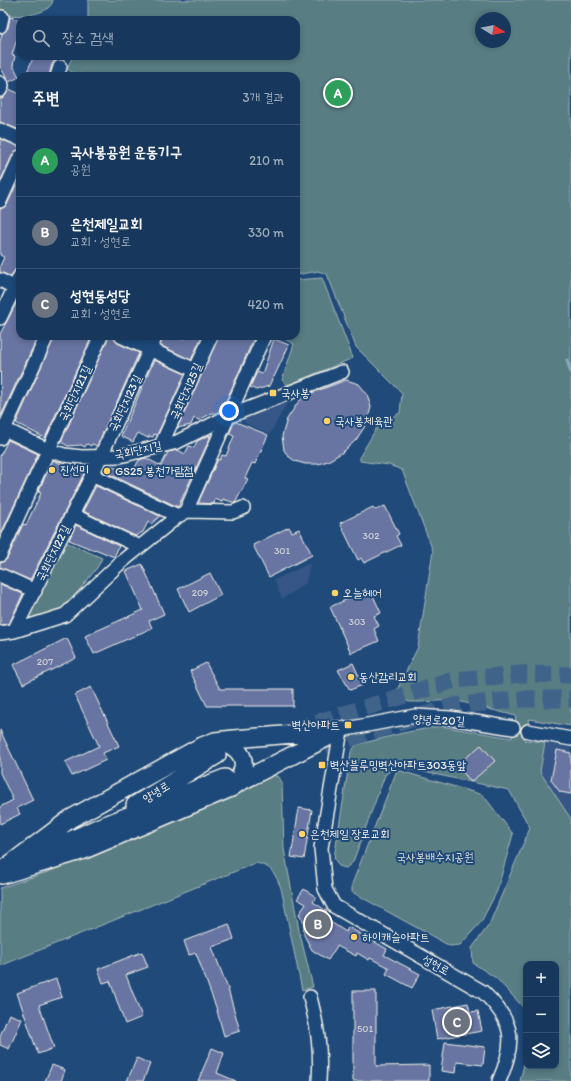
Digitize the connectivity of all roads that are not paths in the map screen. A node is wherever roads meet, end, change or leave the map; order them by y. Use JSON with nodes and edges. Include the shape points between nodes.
{"nodes":[{"id":1,"x":0,"y":83,"type":"edge"},
{"id":2,"x":0,"y":90,"type":"edge"},
{"id":3,"x":0,"y":130,"type":"edge"},
{"id":4,"x":16,"y":137,"type":"edge"},
{"id":5,"x":16,"y":166,"type":"edge"},
{"id":6,"x":0,"y":201,"type":"edge"},
{"id":7,"x":0,"y":280,"type":"edge"},
{"id":8,"x":16,"y":284,"type":"edge"},
{"id":9,"x":16,"y":288,"type":"edge"},
{"id":10,"x":0,"y":318,"type":"edge"},
{"id":11,"x":45,"y":340,"type":"edge"},
{"id":12,"x":99,"y":340,"type":"edge"},
{"id":13,"x":130,"y":340,"type":"edge"},
{"id":14,"x":154,"y":340,"type":"edge"},
{"id":15,"x":209,"y":340,"type":"edge"},
{"id":16,"x":262,"y":340,"type":"edge"},
{"id":17,"x":150,"y":349,"type":"junction"},
{"id":18,"x":195,"y":370,"type":"junction"},
{"id":19,"x":342,"y":372,"type":"dead end"},
{"id":20,"x":227,"y":417,"type":"junction"},
{"id":21,"x":1,"y":431,"type":"edge"},
{"id":22,"x":161,"y":445,"type":"junction"},
{"id":23,"x":48,"y":450,"type":"junction"},
{"id":24,"x":101,"y":457,"type":"junction"},
{"id":25,"x":92,"y":475,"type":"junction"},
{"id":26,"x":243,"y":508,"type":"dead end"},
{"id":27,"x":182,"y":513,"type":"junction"},
{"id":28,"x":73,"y":515,"type":"junction"},
{"id":29,"x":140,"y":547,"type":"junction"},
{"id":30,"x":0,"y":556,"type":"edge"},
{"id":31,"x":0,"y":575,"type":"edge"},
{"id":32,"x":35,"y":591,"type":"junction"},
{"id":33,"x":14,"y":631,"type":"junction"},
{"id":34,"x":0,"y":633,"type":"edge"},
{"id":35,"x":513,"y":728,"type":"dead end"},
{"id":36,"x":341,"y":730,"type":"junction"},
{"id":37,"x":528,"y":731,"type":"dead end"},
{"id":38,"x":571,"y":739,"type":"edge"},
{"id":39,"x":216,"y":748,"type":"junction"},
{"id":40,"x":231,"y":780,"type":"junction"},
{"id":41,"x":95,"y":829,"type":"junction"},
{"id":42,"x":0,"y":873,"type":"edge"},
{"id":43,"x":310,"y":997,"type":"dead end"},
{"id":44,"x":319,"y":1081,"type":"edge"},
{"id":45,"x":499,"y":1081,"type":"edge"}],
"edges":[{"from":1,"to":2,"type":"street"},
{"from":3,"to":4,"type":"street"},
{"from":5,"to":6,"type":"street"},
{"from":7,"to":8,"type":"street"},
{"from":9,"to":10,"type":"street"},
{"from":11,"to":21,"type":"street"},
{"from":12,"to":23,"type":"street","name":"국회단지21길"},
{"from":13,"to":17,"type":"street"},
{"from":14,"to":17,"type":"street","name":"국회단지23길"},
{"from":15,"to":18,"type":"street","name":"국회단지25길"},
{"from":16,"to":20,"type":"street"},
{"from":17,"to":18,"type":"street"},
{"from":17,"to":24,"type":"street","name":"국회단지23길"},
{"from":18,"to":22,"type":"street","name":"국회단지25길"},
{"from":19,"to":20,"type":"street","name":"국회단지길"},
{"from":20,"to":22,"type":"street","name":"국회단지길","via":[[177,442]]},
{"from":20,"to":27,"type":"street"},
{"from":21,"to":23,"type":"street","name":"국회단지길"},
{"from":22,"to":24,"type":"street","name":"국회단지길","via":[[120,456]]},
{"from":23,"to":24,"type":"street","name":"국회단지길","via":[[64,455]]},
{"from":23,"to":30,"type":"street","name":"국회단지21길"},
{"from":24,"to":25,"type":"street","name":"국회단지22길"},
{"from":25,"to":27,"type":"street"},
{"from":25,"to":28,"type":"street","name":"국회단지22길"},
{"from":26,"to":27,"type":"street","via":[[233,512]]},
{"from":27,"to":29,"type":"street"},
{"from":28,"to":29,"type":"street"},
{"from":28,"to":32,"type":"street","name":"국회단지22길"},
{"from":29,"to":33,"type":"street","via":[[65,615]]},
{"from":31,"to":32,"type":"street"},
{"from":32,"to":33,"type":"street","name":"국회단지22길"},
{"from":33,"to":34,"type":"street"},
{"from":35,"to":36,"type":"street","name":"양녕로20길","via":[[450,718],[415,716]]},
{"from":36,"to":39,"type":"main road"},
{"from":36,"to":40,"type":"main road"},
{"from":36,"to":45,"type":"street","name":"성현로","via":[[321,848],[323,877],[328,898],[340,912],[483,992],[494,1002],[505,1018],[510,1040],[507,1062]]},
{"from":37,"to":38,"type":"street"},
{"from":39,"to":40,"type":"main road","via":[[226,742],[240,754],[243,766]]},
{"from":39,"to":41,"type":"main road","name":"양녕로"},
{"from":39,"to":42,"type":"main road","via":[[200,747],[70,819]]},
{"from":40,"to":41,"type":"main road","name":"양녕로"},
{"from":40,"to":42,"type":"main road","via":[[231,788],[84,850]]},
{"from":41,"to":42,"type":"main road","name":"양녕로"},
{"from":43,"to":44,"type":"street","via":[[321,1055]]}]}
